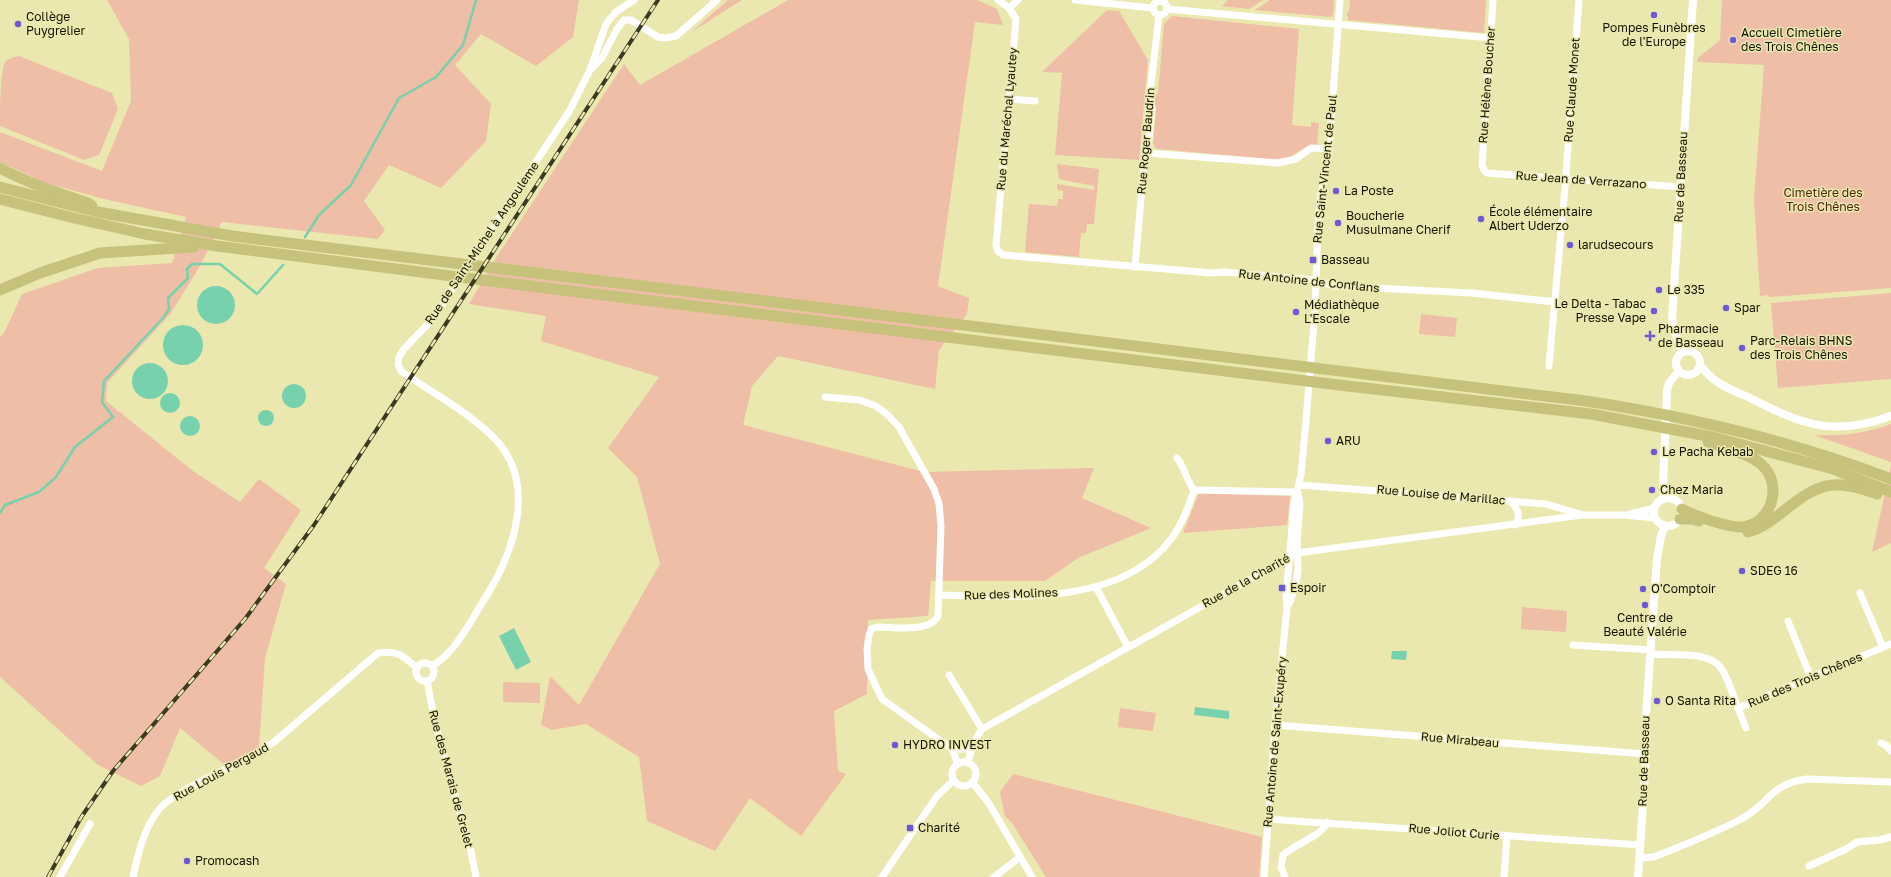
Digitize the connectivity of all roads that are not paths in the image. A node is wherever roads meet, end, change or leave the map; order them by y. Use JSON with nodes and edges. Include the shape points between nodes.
{"nodes":[{"id":1,"x":634,"y":0,"type":"edge"},
{"id":2,"x":717,"y":0,"type":"edge"},
{"id":3,"x":998,"y":0,"type":"edge"},
{"id":4,"x":1018,"y":0,"type":"edge"},
{"id":5,"x":1075,"y":0,"type":"edge"},
{"id":6,"x":1161,"y":0,"type":"edge"},
{"id":7,"x":1340,"y":0,"type":"edge"},
{"id":8,"x":1493,"y":0,"type":"edge"},
{"id":9,"x":1579,"y":0,"type":"edge"},
{"id":10,"x":1693,"y":0,"type":"edge"},
{"id":11,"x":1009,"y":8,"type":"junction"},
{"id":12,"x":1153,"y":8,"type":"junction"},
{"id":13,"x":1168,"y":8,"type":"junction"},
{"id":14,"x":1159,"y":15,"type":"junction"},
{"id":15,"x":1339,"y":25,"type":"junction"},
{"id":16,"x":1491,"y":38,"type":"junction"},
{"id":17,"x":590,"y":70,"type":"junction"},
{"id":18,"x":1008,"y":99,"type":"junction"},
{"id":19,"x":1035,"y":101,"type":"dead end"},
{"id":20,"x":1329,"y":149,"type":"junction"},
{"id":21,"x":1147,"y":153,"type":"junction"},
{"id":22,"x":0,"y":168,"type":"edge"},
{"id":23,"x":1484,"y":170,"type":"joint"},
{"id":24,"x":1566,"y":179,"type":"junction"},
{"id":25,"x":0,"y":187,"type":"edge"},
{"id":26,"x":1680,"y":187,"type":"junction"},
{"id":27,"x":0,"y":199,"type":"edge"},
{"id":28,"x":98,"y":212,"type":"junction"},
{"id":29,"x":996,"y":245,"type":"joint"},
{"id":30,"x":217,"y":246,"type":"junction"},
{"id":31,"x":1135,"y":267,"type":"junction"},
{"id":32,"x":1316,"y":280,"type":"junction"},
{"id":33,"x":0,"y":290,"type":"edge"},
{"id":34,"x":1555,"y":302,"type":"junction"},
{"id":35,"x":1683,"y":352,"type":"junction"},
{"id":36,"x":1700,"y":365,"type":"junction"},
{"id":37,"x":1549,"y":366,"type":"dead end"},
{"id":38,"x":1679,"y":371,"type":"junction"},
{"id":39,"x":1693,"y":374,"type":"junction"},
{"id":40,"x":1710,"y":377,"type":"junction"},
{"id":41,"x":825,"y":397,"type":"dead end"},
{"id":42,"x":1307,"y":408,"type":"joint"},
{"id":43,"x":1595,"y":415,"type":"junction"},
{"id":44,"x":1891,"y":416,"type":"edge"},
{"id":45,"x":1177,"y":458,"type":"dead end"},
{"id":46,"x":1889,"y":478,"type":"edge"},
{"id":47,"x":1300,"y":485,"type":"junction"},
{"id":48,"x":1194,"y":490,"type":"junction"},
{"id":49,"x":1298,"y":492,"type":"junction"},
{"id":50,"x":1891,"y":492,"type":"edge"},
{"id":51,"x":1664,"y":498,"type":"junction"},
{"id":52,"x":1891,"y":500,"type":"edge"},
{"id":53,"x":1511,"y":501,"type":"junction"},
{"id":54,"x":1654,"y":508,"type":"junction"},
{"id":55,"x":1681,"y":514,"type":"junction"},
{"id":56,"x":1582,"y":515,"type":"junction"},
{"id":57,"x":1624,"y":515,"type":"junction"},
{"id":58,"x":1655,"y":518,"type":"junction"},
{"id":59,"x":1515,"y":525,"type":"junction"},
{"id":60,"x":1665,"y":526,"type":"junction"},
{"id":61,"x":1294,"y":555,"type":"junction"},
{"id":62,"x":1096,"y":587,"type":"junction"},
{"id":63,"x":1860,"y":593,"type":"dead end"},
{"id":64,"x":939,"y":595,"type":"junction"},
{"id":65,"x":1788,"y":621,"type":"dead end"},
{"id":66,"x":1891,"y":644,"type":"edge"},
{"id":67,"x":1573,"y":645,"type":"dead end"},
{"id":68,"x":1128,"y":647,"type":"junction"},
{"id":69,"x":1883,"y":647,"type":"junction"},
{"id":70,"x":1651,"y":652,"type":"junction"},
{"id":71,"x":432,"y":666,"type":"junction"},
{"id":72,"x":417,"y":668,"type":"junction"},
{"id":73,"x":949,"y":675,"type":"dead end"},
{"id":74,"x":1811,"y":678,"type":"junction"},
{"id":75,"x":427,"y":681,"type":"junction"},
{"id":76,"x":1738,"y":708,"type":"junction"},
{"id":77,"x":1275,"y":725,"type":"junction"},
{"id":78,"x":1746,"y":728,"type":"dead end"},
{"id":79,"x":982,"y":729,"type":"junction"},
{"id":80,"x":1881,"y":743,"type":"dead end"},
{"id":81,"x":952,"y":749,"type":"junction"},
{"id":82,"x":971,"y":749,"type":"junction"},
{"id":83,"x":1891,"y":750,"type":"edge"},
{"id":84,"x":1646,"y":754,"type":"junction"},
{"id":85,"x":968,"y":763,"type":"junction"},
{"id":86,"x":958,"y":764,"type":"junction"},
{"id":87,"x":954,"y":780,"type":"junction"},
{"id":88,"x":972,"y":782,"type":"junction"},
{"id":89,"x":1891,"y":782,"type":"edge"},
{"id":90,"x":1268,"y":819,"type":"junction"},
{"id":91,"x":1327,"y":822,"type":"junction"},
{"id":92,"x":90,"y":824,"type":"dead end"},
{"id":93,"x":1507,"y":836,"type":"junction"},
{"id":94,"x":1891,"y":837,"type":"edge"},
{"id":95,"x":1640,"y":845,"type":"junction"},
{"id":96,"x":1020,"y":857,"type":"junction"},
{"id":97,"x":1639,"y":858,"type":"junction"},
{"id":98,"x":1809,"y":866,"type":"dead end"},
{"id":99,"x":60,"y":877,"type":"edge"},
{"id":100,"x":133,"y":877,"type":"edge"},
{"id":101,"x":476,"y":877,"type":"edge"},
{"id":102,"x":882,"y":877,"type":"edge"},
{"id":103,"x":994,"y":877,"type":"edge"},
{"id":104,"x":1032,"y":877,"type":"edge"},
{"id":105,"x":1264,"y":877,"type":"edge"},
{"id":106,"x":1285,"y":877,"type":"edge"},
{"id":107,"x":1504,"y":877,"type":"edge"},
{"id":108,"x":1638,"y":877,"type":"edge"}],
"edges":[{"from":1,"to":17,"type":"street","name":"Rue de Saint-Michel à Angouleme","via":[[616,12],[606,24]]},
{"from":2,"to":17,"type":"street","via":[[676,36],[658,37],[634,22],[622,22],[602,58]]},
{"from":3,"to":11,"type":"street"},
{"from":4,"to":11,"type":"street"},
{"from":5,"to":12,"type":"street"},
{"from":6,"to":12,"type":"street","via":[[1156,2]]},
{"from":6,"to":13,"type":"street"},
{"from":7,"to":15,"type":"street","name":"Rue Saint-Vincent de Paul"},
{"from":8,"to":16,"type":"street","name":"Rue Hélène Boucher"},
{"from":9,"to":24,"type":"street","name":"Rue Claude Monet"},
{"from":10,"to":26,"type":"street","name":"Rue de Basseau"},
{"from":11,"to":18,"type":"street","name":"Rue du Maréchal Lyautey","via":[[1016,19]]},
{"from":12,"to":14,"type":"street"},
{"from":13,"to":14,"type":"street","via":[[1166,13]]},
{"from":13,"to":15,"type":"street"},
{"from":14,"to":21,"type":"street","name":"Rue Roger Baudrin","via":[[1150,93],[1152,109]]},
{"from":15,"to":16,"type":"street"},
{"from":15,"to":20,"type":"street","name":"Rue Saint-Vincent de Paul"},
{"from":16,"to":23,"type":"street","name":"Rue Hélène Boucher","via":[[1482,165]]},
{"from":17,"to":71,"type":"street","name":"Rue de Saint-Michel à Angouleme","via":[[570,110],[442,305],[399,357],[401,371],[474,421],[497,442],[509,460],[519,498],[514,536],[497,578],[450,651]]},
{"from":18,"to":19,"type":"street"},
{"from":18,"to":29,"type":"street","name":"Rue du Maréchal Lyautey"},
{"from":20,"to":21,"type":"street","via":[[1311,148],[1296,159],[1278,163]]},
{"from":20,"to":32,"type":"street","name":"Rue Saint-Vincent de Paul","via":[[1320,200]]},
{"from":21,"to":31,"type":"street","name":"Rue Roger Baudrin"},
{"from":22,"to":28,"type":"highway","via":[[48,190],[88,203]]},
{"from":23,"to":24,"type":"street","name":"Rue Jean de Verrazano","via":[[1488,173]]},
{"from":24,"to":26,"type":"street","name":"Rue Jean de Verrazano"},
{"from":24,"to":34,"type":"street","name":"Rue Claude Monet"},
{"from":25,"to":28,"type":"highway"},
{"from":26,"to":35,"type":"street","name":"Rue de Basseau","via":[[1672,318],[1674,331]]},
{"from":27,"to":30,"type":"highway","via":[[146,234]]},
{"from":28,"to":46,"type":"highway","via":[[232,236],[1586,401],[1716,424],[1794,446]]},
{"from":29,"to":31,"type":"street","name":"Rue Antoine de Conflans","via":[[1003,255]]},
{"from":30,"to":33,"type":"highway","via":[[100,253],[40,273]]},
{"from":30,"to":43,"type":"highway"},
{"from":31,"to":32,"type":"street","name":"Rue Antoine de Conflans"},
{"from":32,"to":34,"type":"street","name":"Rue Antoine de Conflans","via":[[1333,286],[1472,293]]},
{"from":32,"to":42,"type":"street","name":"Rue Saint-Vincent de Paul"},
{"from":34,"to":37,"type":"street","name":"Rue Claude Monet"},
{"from":35,"to":36,"type":"street","via":[[1693,353]]},
{"from":35,"to":38,"type":"street","via":[[1676,361]]},
{"from":36,"to":39,"type":"street"},
{"from":36,"to":40,"type":"street"},
{"from":38,"to":39,"type":"street","via":[[1685,375]]},
{"from":38,"to":51,"type":"street","via":[[1669,383],[1667,391]]},
{"from":39,"to":40,"type":"street"},
{"from":40,"to":44,"type":"street","via":[[1781,414],[1822,427],[1848,428]]},
{"from":41,"to":64,"type":"street","via":[[859,400],[876,406],[899,427],[934,489],[939,504]]},
{"from":42,"to":47,"type":"street","name":"Rue Antoine de Saint-Exupéry"},
{"from":43,"to":50,"type":"highway","via":[[1713,436],[1833,468]]},
{"from":43,"to":55,"type":"highway","via":[[1615,422],[1707,441],[1751,458],[1768,472],[1773,484],[1773,495],[1766,513],[1742,527]]},
{"from":45,"to":48,"type":"street"},
{"from":47,"to":49,"type":"street","name":"Rue Antoine de Saint-Exupéry"},
{"from":47,"to":53,"type":"street","name":"Rue Louise de Marillac"},
{"from":48,"to":49,"type":"street"},
{"from":48,"to":62,"type":"street","name":"Rue des Molines","via":[[1183,520],[1172,538],[1154,557],[1126,576]]},
{"from":49,"to":61,"type":"street","name":"Rue Antoine de Saint-Exupéry","via":[[1294,502]]},
{"from":51,"to":54,"type":"street","via":[[1659,500]]},
{"from":51,"to":55,"type":"street","via":[[1679,502]]},
{"from":52,"to":55,"type":"highway","via":[[1849,486],[1828,485],[1805,494],[1764,526],[1747,532],[1733,533],[1724,532]]},
{"from":53,"to":56,"type":"street","name":"Rue Louise de Marillac","via":[[1553,505]]},
{"from":53,"to":59,"type":"street","via":[[1519,513]]},
{"from":54,"to":57,"type":"street","name":"Rue de la Charité"},
{"from":54,"to":58,"type":"street"},
{"from":55,"to":60,"type":"street","via":[[1674,525]]},
{"from":56,"to":57,"type":"street","name":"Rue de la Charité"},
{"from":56,"to":59,"type":"street","name":"Rue de la Charité"},
{"from":57,"to":58,"type":"street","name":"Rue de la Charité"},
{"from":58,"to":60,"type":"street"},
{"from":59,"to":61,"type":"street","name":"Rue de la Charité"},
{"from":60,"to":70,"type":"street","name":"Rue de Basseau","via":[[1657,559]]},
{"from":61,"to":68,"type":"street","name":"Rue de la Charité"},
{"from":61,"to":77,"type":"street","name":"Rue Antoine de Saint-Exupéry","via":[[1286,598]]},
{"from":62,"to":64,"type":"street","name":"Rue des Molines","via":[[1052,595]]},
{"from":62,"to":68,"type":"street"},
{"from":63,"to":69,"type":"street"},
{"from":64,"to":81,"type":"street","via":[[938,616],[932,624],[922,627],[871,629],[868,635],[868,669],[882,699]]},
{"from":65,"to":74,"type":"street"},
{"from":66,"to":69,"type":"street","name":"Rue des Trois Chênes"},
{"from":67,"to":70,"type":"street","name":"Rue des Trois Chênes"},
{"from":68,"to":79,"type":"street","name":"Rue de la Charité"},
{"from":69,"to":74,"type":"street","name":"Rue des Trois Chênes"},
{"from":70,"to":76,"type":"street","name":"Rue des Trois Chênes","via":[[1696,656],[1715,662],[1721,669]]},
{"from":70,"to":84,"type":"street","name":"Rue de Basseau"},
{"from":71,"to":72,"type":"street","via":[[424,663]]},
{"from":71,"to":75,"type":"street","via":[[434,675]]},
{"from":72,"to":75,"type":"street","via":[[416,674],[419,678]]},
{"from":72,"to":100,"type":"street","name":"Rue Louis Pergaud","via":[[395,652],[378,653],[258,754],[206,777],[165,802],[146,832]]},
{"from":73,"to":79,"type":"street"},
{"from":74,"to":76,"type":"street","name":"Rue des Trois Chênes"},
{"from":75,"to":101,"type":"street","name":"Rue des Marais de Grelet","via":[[436,727]]},
{"from":76,"to":78,"type":"street"},
{"from":77,"to":84,"type":"street","name":"Rue Mirabeau"},
{"from":77,"to":90,"type":"street","name":"Rue Antoine de Saint-Exupéry"},
{"from":79,"to":82,"type":"street"},
{"from":80,"to":83,"type":"street"},
{"from":81,"to":82,"type":"street"},
{"from":81,"to":86,"type":"street"},
{"from":82,"to":85,"type":"street"},
{"from":84,"to":95,"type":"street","name":"Rue de Basseau"},
{"from":85,"to":86,"type":"street"},
{"from":85,"to":88,"type":"street","via":[[975,770]]},
{"from":86,"to":87,"type":"street","via":[[953,769]]},
{"from":87,"to":88,"type":"street","via":[[963,785]]},
{"from":87,"to":102,"type":"street","via":[[937,796]]},
{"from":88,"to":96,"type":"street","via":[[988,802]]},
{"from":89,"to":97,"type":"street","via":[[1795,780],[1781,786],[1741,819],[1654,857]]},
{"from":90,"to":91,"type":"street","name":"Rue Joliot Curie"},
{"from":90,"to":105,"type":"street","name":"Rue Antoine de Saint-Exupéry"},
{"from":91,"to":93,"type":"street","name":"Rue Joliot Curie"},
{"from":91,"to":106,"type":"street","via":[[1321,832],[1283,855],[1281,867]]},
{"from":92,"to":99,"type":"street"},
{"from":93,"to":95,"type":"street","name":"Rue Joliot Curie"},
{"from":93,"to":107,"type":"street"},
{"from":94,"to":98,"type":"street","via":[[1857,842]]},
{"from":95,"to":97,"type":"street","name":"Rue de Basseau"},
{"from":96,"to":103,"type":"street"},
{"from":96,"to":104,"type":"street"},
{"from":97,"to":108,"type":"street","name":"Rue de Basseau"}]}
